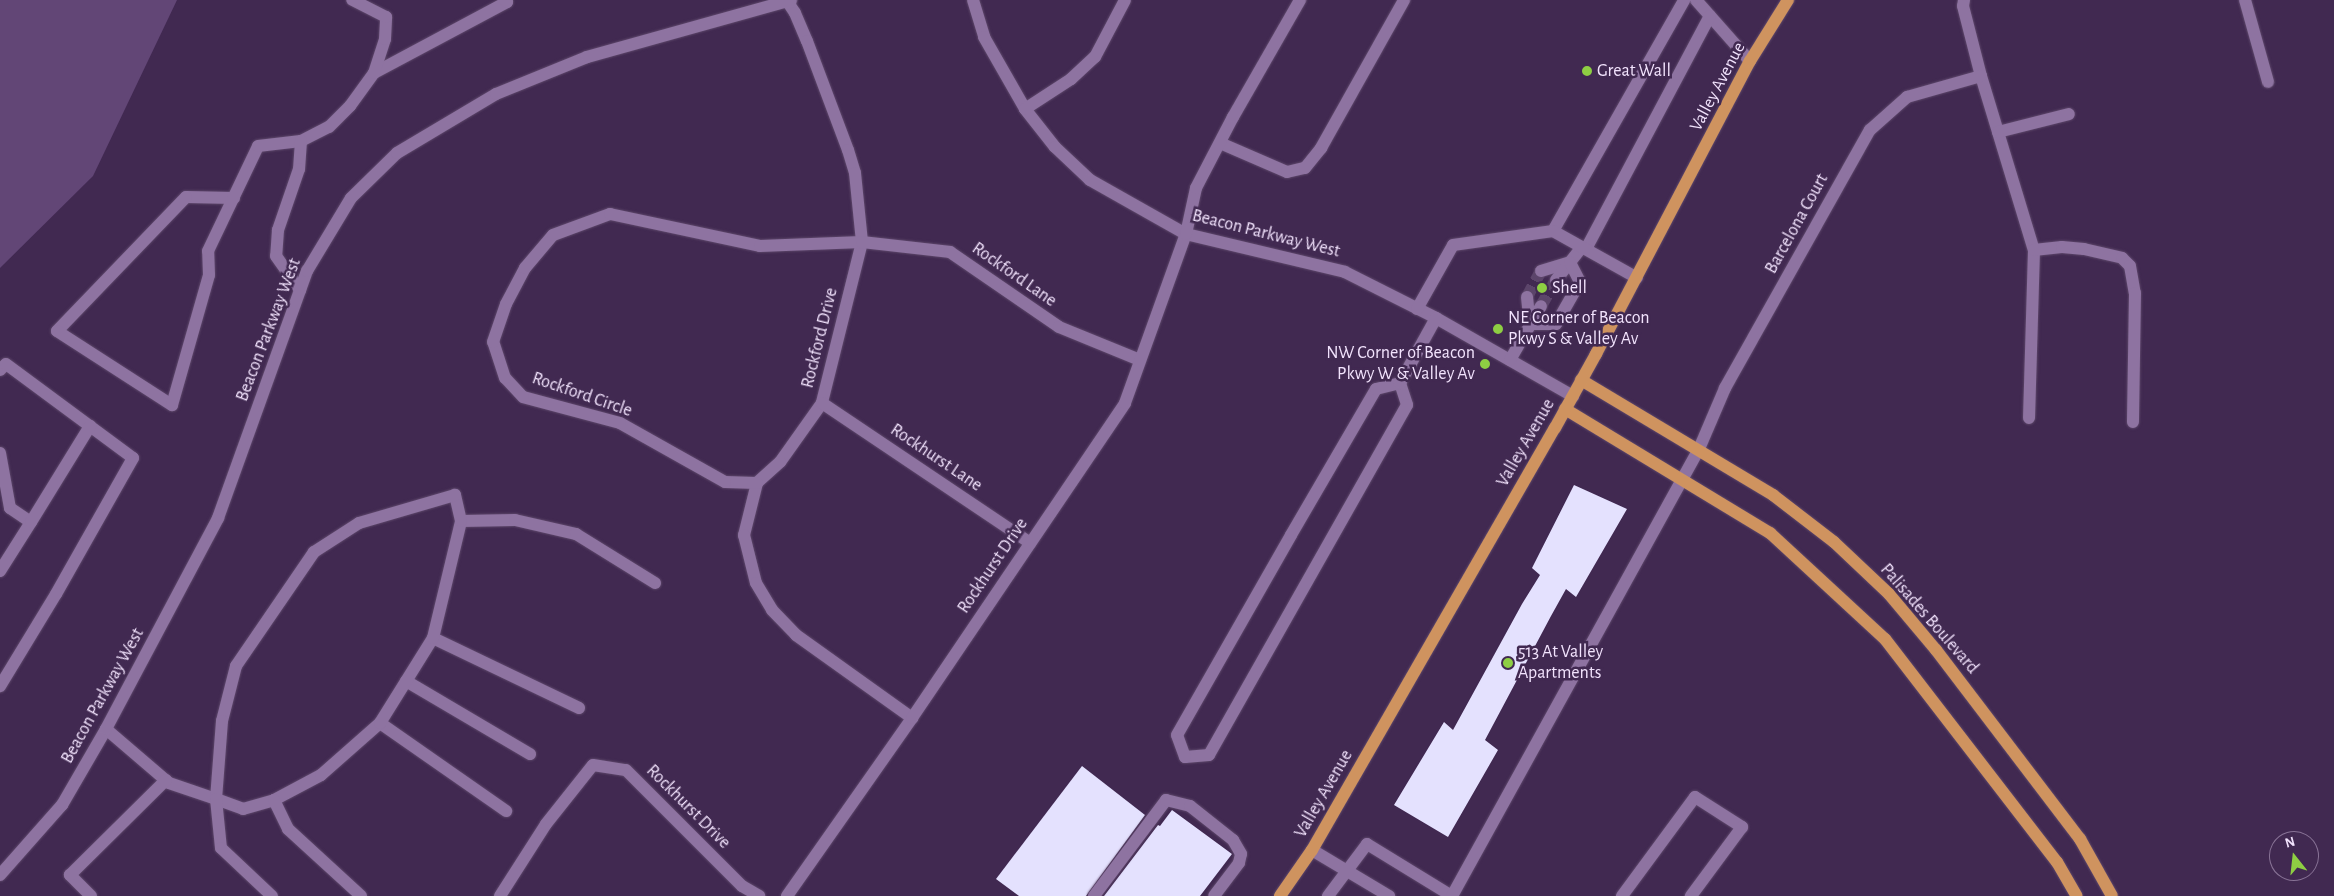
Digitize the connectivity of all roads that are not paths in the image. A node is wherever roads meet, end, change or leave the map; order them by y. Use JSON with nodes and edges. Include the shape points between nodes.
{"nodes":[{"id":1,"x":352,"y":0,"type":"edge"},
{"id":2,"x":505,"y":0,"type":"edge"},
{"id":3,"x":789,"y":0,"type":"edge"},
{"id":4,"x":974,"y":0,"type":"edge"},
{"id":5,"x":1124,"y":0,"type":"edge"},
{"id":6,"x":1300,"y":0,"type":"edge"},
{"id":7,"x":1404,"y":0,"type":"edge"},
{"id":8,"x":1684,"y":0,"type":"edge"},
{"id":9,"x":1696,"y":0,"type":"edge"},
{"id":10,"x":1788,"y":0,"type":"edge"},
{"id":11,"x":2245,"y":0,"type":"edge"},
{"id":12,"x":1963,"y":3,"type":"edge"},
{"id":13,"x":1710,"y":16,"type":"junction"},
{"id":14,"x":1750,"y":61,"type":"junction"},
{"id":15,"x":374,"y":74,"type":"junction"},
{"id":16,"x":1981,"y":76,"type":"junction"},
{"id":17,"x":2268,"y":82,"type":"dead end"},
{"id":18,"x":1025,"y":109,"type":"junction"},
{"id":19,"x":2069,"y":114,"type":"dead end"},
{"id":20,"x":1998,"y":132,"type":"junction"},
{"id":21,"x":301,"y":141,"type":"junction"},
{"id":22,"x":1220,"y":144,"type":"junction"},
{"id":23,"x":234,"y":198,"type":"junction"},
{"id":24,"x":1553,"y":231,"type":"junction"},
{"id":25,"x":1186,"y":234,"type":"junction"},
{"id":26,"x":862,"y":242,"type":"junction"},
{"id":27,"x":1584,"y":248,"type":"junction"},
{"id":28,"x":2034,"y":250,"type":"junction"},
{"id":29,"x":1570,"y":262,"type":"junction"},
{"id":30,"x":1541,"y":271,"type":"tunnel mouth"},
{"id":31,"x":1637,"y":278,"type":"junction"},
{"id":32,"x":1556,"y":280,"type":"tunnel mouth"},
{"id":33,"x":300,"y":290,"type":"junction"},
{"id":34,"x":1527,"y":297,"type":"tunnel mouth"},
{"id":35,"x":1542,"y":306,"type":"tunnel mouth"},
{"id":36,"x":1417,"y":309,"type":"junction"},
{"id":37,"x":1436,"y":318,"type":"junction"},
{"id":38,"x":1530,"y":324,"type":"junction"},
{"id":39,"x":1140,"y":360,"type":"junction"},
{"id":40,"x":1510,"y":360,"type":"junction"},
{"id":41,"x":0,"y":370,"type":"edge"},
{"id":42,"x":1582,"y":380,"type":"junction"},
{"id":43,"x":1400,"y":383,"type":"junction"},
{"id":44,"x":1573,"y":396,"type":"junction"},
{"id":45,"x":822,"y":403,"type":"junction"},
{"id":46,"x":1565,"y":409,"type":"junction"},
{"id":47,"x":2030,"y":418,"type":"dead end"},
{"id":48,"x":2133,"y":422,"type":"dead end"},
{"id":49,"x":90,"y":426,"type":"junction"},
{"id":50,"x":1699,"y":448,"type":"junction"},
{"id":51,"x":0,"y":453,"type":"edge"},
{"id":52,"x":1682,"y":479,"type":"junction"},
{"id":53,"x":757,"y":484,"type":"junction"},
{"id":54,"x":5,"y":510,"type":"edge"},
{"id":55,"x":461,"y":521,"type":"junction"},
{"id":56,"x":31,"y":522,"type":"junction"},
{"id":57,"x":1030,"y":543,"type":"junction"},
{"id":58,"x":0,"y":571,"type":"edge"},
{"id":59,"x":655,"y":583,"type":"dead end"},
{"id":60,"x":433,"y":638,"type":"junction"},
{"id":61,"x":406,"y":680,"type":"junction"},
{"id":62,"x":0,"y":686,"type":"edge"},
{"id":63,"x":579,"y":708,"type":"dead end"},
{"id":64,"x":912,"y":718,"type":"junction"},
{"id":65,"x":380,"y":724,"type":"junction"},
{"id":66,"x":106,"y":729,"type":"junction"},
{"id":67,"x":530,"y":754,"type":"dead end"},
{"id":68,"x":166,"y":780,"type":"junction"},
{"id":69,"x":216,"y":799,"type":"junction"},
{"id":70,"x":274,"y":800,"type":"junction"},
{"id":71,"x":506,"y":811,"type":"dead end"},
{"id":72,"x":1312,"y":850,"type":"junction"},
{"id":73,"x":1347,"y":869,"type":"junction"},
{"id":74,"x":0,"y":875,"type":"edge"},
{"id":75,"x":91,"y":896,"type":"edge"},
{"id":76,"x":272,"y":896,"type":"edge"},
{"id":77,"x":361,"y":896,"type":"edge"},
{"id":78,"x":500,"y":896,"type":"edge"},
{"id":79,"x":759,"y":896,"type":"edge"},
{"id":80,"x":786,"y":896,"type":"edge"},
{"id":81,"x":1094,"y":896,"type":"edge"},
{"id":82,"x":1214,"y":896,"type":"edge"},
{"id":83,"x":1280,"y":896,"type":"edge"},
{"id":84,"x":1328,"y":896,"type":"edge"},
{"id":85,"x":1389,"y":896,"type":"edge"},
{"id":86,"x":1452,"y":896,"type":"edge"},
{"id":87,"x":1622,"y":896,"type":"edge"},
{"id":88,"x":1691,"y":896,"type":"edge"},
{"id":89,"x":2078,"y":896,"type":"edge"},
{"id":90,"x":2112,"y":896,"type":"edge"}],
"edges":[{"from":1,"to":15,"type":"street","via":[[386,17],[385,39]]},
{"from":2,"to":15,"type":"street"},
{"from":3,"to":26,"type":"street","name":"Rockford Drive","via":[[855,173]]},
{"from":3,"to":33,"type":"street","name":"Beacon Parkway West","via":[[587,57],[496,94],[398,153],[351,198],[307,271]]},
{"from":4,"to":18,"type":"street","name":"Beacon Parkway West","via":[[984,37]]},
{"from":5,"to":18,"type":"street","via":[[1095,57],[1071,80]]},
{"from":6,"to":22,"type":"street","name":"Rockhurst Drive"},
{"from":7,"to":22,"type":"street","via":[[1321,148],[1305,168],[1288,172]]},
{"from":8,"to":24,"type":"street"},
{"from":9,"to":13,"type":"street"},
{"from":10,"to":14,"type":"main road","name":"Valley Avenue"},
{"from":11,"to":17,"type":"street"},
{"from":12,"to":16,"type":"street"},
{"from":13,"to":14,"type":"street"},
{"from":13,"to":27,"type":"street"},
{"from":14,"to":31,"type":"main road","name":"Valley Avenue"},
{"from":15,"to":21,"type":"street","via":[[329,127]]},
{"from":16,"to":20,"type":"street"},
{"from":16,"to":50,"type":"street","name":"Barcelona Court","via":[[1907,97],[1870,130],[1725,388]]},
{"from":18,"to":25,"type":"street","name":"Beacon Parkway West","via":[[1055,146],[1090,180]]},
{"from":19,"to":20,"type":"street"},
{"from":20,"to":28,"type":"street"},
{"from":21,"to":23,"type":"street","via":[[258,146]]},
{"from":21,"to":33,"type":"street","via":[[299,169],[278,230],[276,256]]},
{"from":22,"to":25,"type":"street","name":"Rockhurst Drive","via":[[1196,188]]},
{"from":23,"to":23,"type":"street","via":[[208,251],[209,275],[172,406],[57,331],[186,197]]},
{"from":24,"to":27,"type":"street"},
{"from":24,"to":36,"type":"street","via":[[1454,245]]},
{"from":25,"to":36,"type":"street","name":"Beacon Parkway West","via":[[1345,272]]},
{"from":25,"to":39,"type":"street","name":"Rockhurst Drive"},
{"from":26,"to":39,"type":"street","name":"Rockford Lane","via":[[950,252],[1059,328]]},
{"from":26,"to":45,"type":"street","name":"Rockford Drive"},
{"from":26,"to":53,"type":"street","name":"Rockford Circle","via":[[760,246],[610,214],[553,235],[525,268],[506,304],[493,342],[505,378],[523,397],[620,424],[725,482]]},
{"from":27,"to":29,"type":"street"},
{"from":27,"to":31,"type":"street"},
{"from":28,"to":47,"type":"street"},
{"from":28,"to":48,"type":"street","via":[[2062,247],[2092,250],[2122,258],[2130,266],[2136,293]]},
{"from":29,"to":30,"type":"street"},
{"from":29,"to":32,"type":"street"},
{"from":29,"to":38,"type":"street","via":[[1580,282],[1556,324]]},
{"from":31,"to":42,"type":"main road","name":"Valley Avenue"},
{"from":33,"to":66,"type":"street","name":"Beacon Parkway West","via":[[218,518]]},
{"from":34,"to":38,"type":"street"},
{"from":35,"to":38,"type":"street"},
{"from":36,"to":37,"type":"street","name":"Beacon Parkway West"},
{"from":37,"to":40,"type":"street","name":"Beacon Parkway West"},
{"from":37,"to":43,"type":"street"},
{"from":38,"to":40,"type":"street"},
{"from":39,"to":57,"type":"street","name":"Rockhurst Drive","via":[[1125,403]]},
{"from":40,"to":44,"type":"street","name":"Beacon Parkway West"},
{"from":41,"to":49,"type":"street","via":[[6,364]]},
{"from":42,"to":44,"type":"main road","name":"Valley Avenue"},
{"from":42,"to":50,"type":"main road","name":"Palisades Boulevard"},
{"from":43,"to":43,"type":"street","via":[[1407,405],[1209,755],[1185,757],[1176,735],[1376,388]]},
{"from":44,"to":46,"type":"main road","name":"Valley Avenue"},
{"from":45,"to":53,"type":"street","name":"Rockford Drive","via":[[780,462]]},
{"from":45,"to":57,"type":"street","name":"Rockhurst Lane"},
{"from":46,"to":52,"type":"main road"},
{"from":46,"to":72,"type":"main road","name":"Valley Avenue"},
{"from":49,"to":56,"type":"street"},
{"from":49,"to":62,"type":"street","via":[[133,458]]},
{"from":50,"to":52,"type":"street","name":"Barcelona Court"},
{"from":50,"to":90,"type":"main road","name":"Palisades Boulevard","via":[[1773,495],[1834,542],[1889,594],[1936,650],[2080,839]]},
{"from":51,"to":54,"type":"street"},
{"from":52,"to":86,"type":"street","name":"Barcelona Court"},
{"from":52,"to":89,"type":"main road","via":[[1770,533],[1885,639],[2057,862]]},
{"from":53,"to":64,"type":"street","via":[[744,535],[756,583],[772,610],[796,635]]},
{"from":54,"to":56,"type":"street"},
{"from":55,"to":59,"type":"street","via":[[514,520],[576,534]]},
{"from":55,"to":60,"type":"street"},
{"from":55,"to":69,"type":"street","via":[[455,495],[359,523],[314,552],[236,666],[222,721]]},
{"from":56,"to":58,"type":"street"},
{"from":57,"to":64,"type":"street","name":"Rockhurst Drive"},
{"from":60,"to":61,"type":"street"},
{"from":60,"to":63,"type":"street"},
{"from":61,"to":65,"type":"street"},
{"from":61,"to":67,"type":"street"},
{"from":64,"to":80,"type":"street","name":"Rockhurst Drive"},
{"from":65,"to":70,"type":"street","via":[[321,775]]},
{"from":65,"to":71,"type":"street"},
{"from":66,"to":68,"type":"street"},
{"from":66,"to":74,"type":"street","name":"Beacon Parkway West","via":[[62,805]]},
{"from":68,"to":69,"type":"street"},
{"from":68,"to":75,"type":"street","via":[[70,875]]},
{"from":69,"to":70,"type":"street","via":[[243,809]]},
{"from":69,"to":76,"type":"street","via":[[221,848]]},
{"from":70,"to":77,"type":"street","via":[[288,829]]},
{"from":72,"to":73,"type":"street"},
{"from":72,"to":83,"type":"main road","name":"Valley Avenue"},
{"from":73,"to":84,"type":"street"},
{"from":73,"to":85,"type":"street"},
{"from":73,"to":86,"type":"street","via":[[1367,844]]},
{"from":78,"to":79,"type":"street","name":"Rockhurst Drive","via":[[546,824],[593,765],[626,770],[742,886]]},
{"from":81,"to":82,"type":"street","via":[[1166,800],[1190,806],[1233,840],[1241,854],[1239,863]]},
{"from":87,"to":88,"type":"street","via":[[1695,797],[1742,827]]}]}
